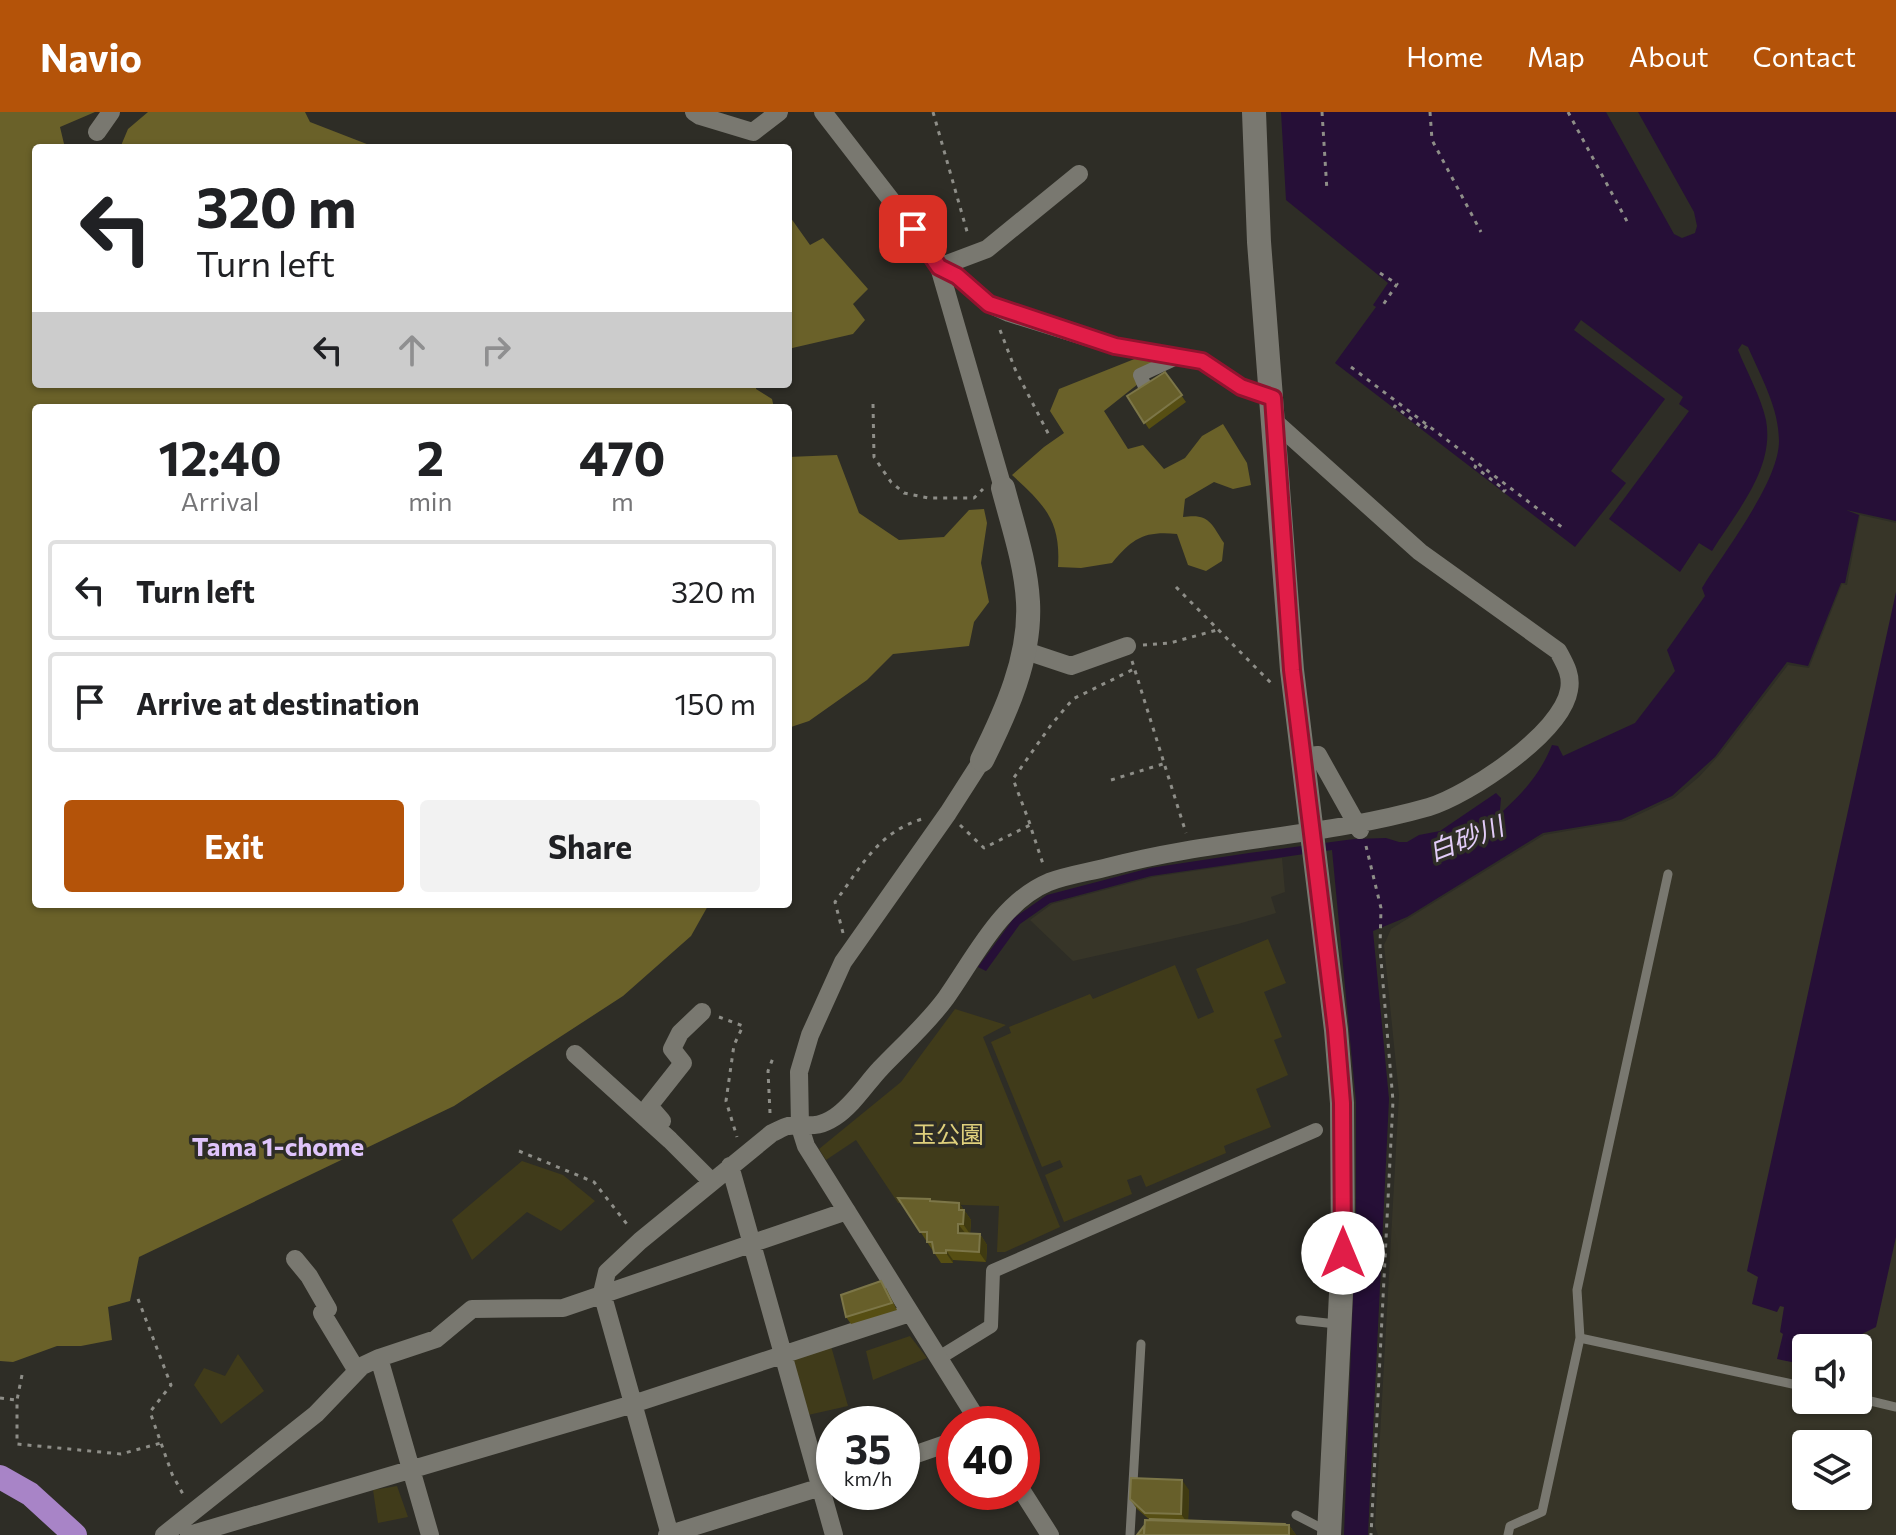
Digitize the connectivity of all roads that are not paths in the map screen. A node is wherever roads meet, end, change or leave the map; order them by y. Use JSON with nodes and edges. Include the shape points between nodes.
{"nodes":[{"id":1,"x":111,"y":112,"type":"edge"},
{"id":2,"x":694,"y":112,"type":"edge"},
{"id":3,"x":779,"y":112,"type":"edge"},
{"id":4,"x":823,"y":112,"type":"edge"},
{"id":5,"x":1254,"y":112,"type":"edge"},
{"id":6,"x":97,"y":132,"type":"dead end"},
{"id":7,"x":1079,"y":174,"type":"dead end"},
{"id":8,"x":939,"y":267,"type":"junction"},
{"id":9,"x":1180,"y":357,"type":"junction"},
{"id":10,"x":1146,"y":389,"type":"edge"},
{"id":11,"x":1274,"y":410,"type":"junction"},
{"id":12,"x":993,"y":488,"type":"joint"},
{"id":13,"x":1127,"y":646,"type":"road end"},
{"id":14,"x":1023,"y":650,"type":"junction"},
{"id":15,"x":1301,"y":757,"type":"junction"},
{"id":16,"x":982,"y":760,"type":"joint"},
{"id":17,"x":1359,"y":827,"type":"junction"},
{"id":18,"x":1313,"y":843,"type":"junction"},
{"id":19,"x":1668,"y":874,"type":"dead end"},
{"id":20,"x":708,"y":1019,"type":"road end"},
{"id":21,"x":575,"y":1054,"type":"dead end"},
{"id":22,"x":800,"y":1127,"type":"junction"},
{"id":23,"x":1316,"y":1130,"type":"dead end"},
{"id":24,"x":661,"y":1133,"type":"junction"},
{"id":25,"x":736,"y":1161,"type":"junction"},
{"id":26,"x":711,"y":1181,"type":"junction"},
{"id":27,"x":847,"y":1211,"type":"junction"},
{"id":28,"x":751,"y":1242,"type":"junction"},
{"id":29,"x":295,"y":1259,"type":"dead end"},
{"id":30,"x":602,"y":1293,"type":"junction"},
{"id":31,"x":910,"y":1313,"type":"junction"},
{"id":32,"x":1300,"y":1320,"type":"dead end"},
{"id":33,"x":1340,"y":1325,"type":"junction"},
{"id":34,"x":1580,"y":1338,"type":"junction"},
{"id":35,"x":1141,"y":1344,"type":"dead end"},
{"id":36,"x":783,"y":1354,"type":"junction"},
{"id":37,"x":379,"y":1358,"type":"junction"},
{"id":38,"x":939,"y":1358,"type":"junction"},
{"id":39,"x":357,"y":1371,"type":"junction"},
{"id":40,"x":1792,"y":1384,"type":"edge"},
{"id":41,"x":1872,"y":1401,"type":"edge"},
{"id":42,"x":633,"y":1404,"type":"junction"},
{"id":43,"x":969,"y":1406,"type":"edge"},
{"id":44,"x":1896,"y":1407,"type":"edge"},
{"id":45,"x":816,"y":1450,"type":"edge"},
{"id":46,"x":412,"y":1469,"type":"junction"},
{"id":47,"x":0,"y":1477,"type":"edge"},
{"id":48,"x":816,"y":1489,"type":"edge"},
{"id":49,"x":831,"y":1510,"type":"edge"},
{"id":50,"x":1034,"y":1510,"type":"edge"},
{"id":51,"x":1296,"y":1515,"type":"dead end"},
{"id":52,"x":1138,"y":1532,"type":"edge"},
{"id":53,"x":1331,"y":1534,"type":"edge"},
{"id":54,"x":75,"y":1535,"type":"edge"},
{"id":55,"x":164,"y":1535,"type":"edge"},
{"id":56,"x":189,"y":1535,"type":"edge"},
{"id":57,"x":430,"y":1535,"type":"edge"},
{"id":58,"x":669,"y":1535,"type":"edge"},
{"id":59,"x":834,"y":1535,"type":"edge"},
{"id":60,"x":1050,"y":1535,"type":"edge"},
{"id":61,"x":1508,"y":1535,"type":"edge"}],
"edges":[{"from":1,"to":6,"type":"street"},
{"from":2,"to":3,"type":"street","via":[[753,132]]},
{"from":4,"to":8,"type":"street"},
{"from":5,"to":11,"type":"street"},
{"from":7,"to":8,"type":"street","via":[[987,249]]},
{"from":8,"to":9,"type":"street","via":[[1009,313],[1115,346]]},
{"from":8,"to":12,"type":"street"},
{"from":9,"to":10,"type":"street","via":[[1140,375]]},
{"from":9,"to":11,"type":"street","via":[[1202,361]]},
{"from":11,"to":15,"type":"street"},
{"from":11,"to":17,"type":"street","via":[[1420,552],[1558,651],[1568,669],[1563,711],[1495,771],[1431,806]]},
{"from":12,"to":14,"type":"street","via":[[1026,582],[1028,629]]},
{"from":13,"to":14,"type":"street","via":[[1071,666]]},
{"from":14,"to":16,"type":"street","via":[[1004,716]]},
{"from":15,"to":17,"type":"street","via":[[1318,755]]},
{"from":15,"to":18,"type":"street"},
{"from":16,"to":22,"type":"street","via":[[849,952],[810,1035],[799,1072]]},
{"from":17,"to":18,"type":"street"},
{"from":18,"to":22,"type":"street","via":[[1161,853],[1049,882],[1011,908],[924,1026],[839,1115],[815,1127]]},
{"from":18,"to":33,"type":"street","via":[[1342,1103]]},
{"from":19,"to":34,"type":"lane","via":[[1577,1290]]},
{"from":20,"to":24,"type":"street","via":[[680,1033],[672,1049],[683,1063],[649,1106],[667,1126]]},
{"from":21,"to":24,"type":"street"},
{"from":22,"to":25,"type":"street","via":[[772,1133]]},
{"from":22,"to":27,"type":"street","via":[[806,1146]]},
{"from":23,"to":38,"type":"street","via":[[993,1271],[991,1326]]},
{"from":24,"to":26,"type":"street"},
{"from":25,"to":26,"type":"street"},
{"from":25,"to":28,"type":"street"},
{"from":26,"to":30,"type":"street","via":[[607,1272]]},
{"from":27,"to":28,"type":"street"},
{"from":27,"to":31,"type":"street"},
{"from":28,"to":30,"type":"street"},
{"from":28,"to":36,"type":"street"},
{"from":29,"to":39,"type":"street","via":[[328,1309],[322,1313]]},
{"from":30,"to":37,"type":"street","via":[[563,1308],[472,1309],[436,1339]]},
{"from":30,"to":42,"type":"street"},
{"from":31,"to":36,"type":"street"},
{"from":31,"to":38,"type":"street"},
{"from":32,"to":33,"type":"lane"},
{"from":33,"to":53,"type":"street"},
{"from":34,"to":40,"type":"lane"},
{"from":34,"to":61,"type":"lane","via":[[1542,1512],[1510,1526]]},
{"from":35,"to":52,"type":"lane"},
{"from":36,"to":42,"type":"street"},
{"from":36,"to":45,"type":"street"},
{"from":37,"to":39,"type":"street"},
{"from":37,"to":46,"type":"street"},
{"from":38,"to":43,"type":"street"},
{"from":39,"to":55,"type":"street","via":[[316,1414]]},
{"from":41,"to":44,"type":"lane"},
{"from":42,"to":46,"type":"street"},
{"from":42,"to":58,"type":"street"},
{"from":46,"to":56,"type":"street"},
{"from":46,"to":57,"type":"street"},
{"from":47,"to":54,"type":"highway","via":[[30,1494]]},
{"from":48,"to":58,"type":"street"},
{"from":49,"to":59,"type":"street"},
{"from":50,"to":60,"type":"street"},
{"from":51,"to":53,"type":"lane"}]}
